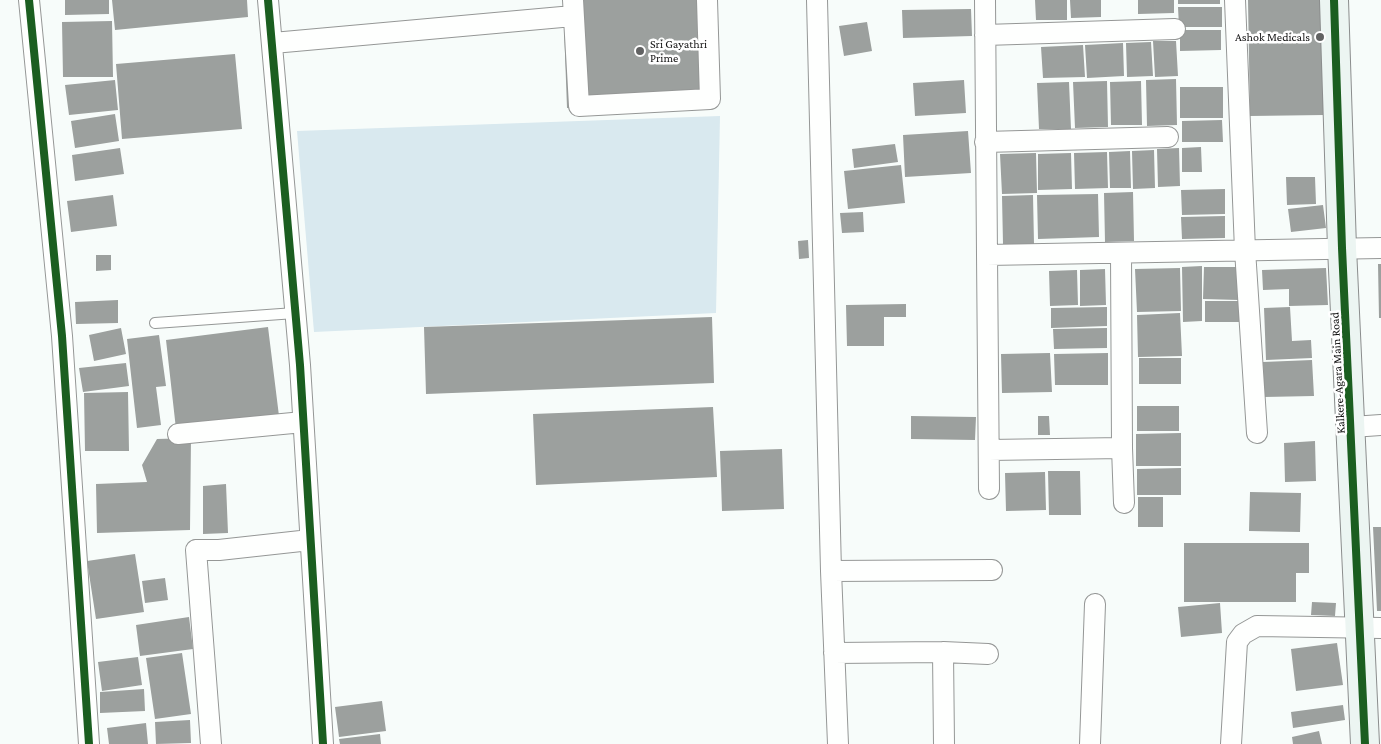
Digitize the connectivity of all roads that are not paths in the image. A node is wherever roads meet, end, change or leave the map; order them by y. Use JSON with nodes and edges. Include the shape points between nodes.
{"nodes":[{"id":1,"x":29,"y":0,"type":"edge"},
{"id":2,"x":268,"y":0,"type":"edge"},
{"id":3,"x":707,"y":0,"type":"edge"},
{"id":4,"x":817,"y":0,"type":"edge"},
{"id":5,"x":985,"y":0,"type":"edge"},
{"id":6,"x":1235,"y":0,"type":"edge"},
{"id":7,"x":1334,"y":0,"type":"edge"},
{"id":8,"x":573,"y":8,"type":"edge"},
{"id":9,"x":1175,"y":29,"type":"dead end"},
{"id":10,"x":985,"y":35,"type":"junction"},
{"id":11,"x":272,"y":43,"type":"junction"},
{"id":12,"x":1168,"y":137,"type":"dead end"},
{"id":13,"x":985,"y":142,"type":"junction"},
{"id":14,"x":1342,"y":248,"type":"junction"},
{"id":15,"x":1381,"y":248,"type":"edge"},
{"id":16,"x":1245,"y":250,"type":"junction"},
{"id":17,"x":1121,"y":253,"type":"junction"},
{"id":18,"x":987,"y":255,"type":"junction"},
{"id":19,"x":295,"y":313,"type":"junction"},
{"id":20,"x":155,"y":323,"type":"dead end"},
{"id":21,"x":303,"y":422,"type":"junction"},
{"id":22,"x":1381,"y":425,"type":"edge"},
{"id":23,"x":1352,"y":427,"type":"junction"},
{"id":24,"x":1257,"y":433,"type":"dead end"},
{"id":25,"x":178,"y":434,"type":"dead end"},
{"id":26,"x":1122,"y":448,"type":"junction"},
{"id":27,"x":989,"y":450,"type":"junction"},
{"id":28,"x":990,"y":489,"type":"dead end"},
{"id":29,"x":1124,"y":503,"type":"dead end"},
{"id":30,"x":310,"y":540,"type":"junction"},
{"id":31,"x":992,"y":570,"type":"dead end"},
{"id":32,"x":831,"y":571,"type":"junction"},
{"id":33,"x":1095,"y":604,"type":"dead end"},
{"id":34,"x":1371,"y":629,"type":"edge"},
{"id":35,"x":943,"y":652,"type":"junction"},
{"id":36,"x":834,"y":653,"type":"junction"},
{"id":37,"x":988,"y":654,"type":"dead end"},
{"id":38,"x":90,"y":744,"type":"edge"},
{"id":39,"x":211,"y":744,"type":"edge"},
{"id":40,"x":323,"y":744,"type":"edge"},
{"id":41,"x":838,"y":744,"type":"edge"},
{"id":42,"x":944,"y":744,"type":"edge"},
{"id":43,"x":1090,"y":744,"type":"edge"},
{"id":44,"x":1231,"y":744,"type":"edge"},
{"id":45,"x":1365,"y":744,"type":"edge"}],
"edges":[{"from":1,"to":38,"type":"street","via":[[62,336]]},
{"from":2,"to":11,"type":"street"},
{"from":3,"to":8,"type":"street","via":[[710,99],[579,106]]},
{"from":4,"to":32,"type":"street"},
{"from":5,"to":10,"type":"street"},
{"from":6,"to":16,"type":"street"},
{"from":7,"to":14,"type":"street","name":"Kalkere-Agara Main Road"},
{"from":8,"to":11,"type":"street"},
{"from":9,"to":10,"type":"street"},
{"from":10,"to":13,"type":"street"},
{"from":11,"to":19,"type":"street"},
{"from":12,"to":13,"type":"street"},
{"from":13,"to":18,"type":"street"},
{"from":14,"to":15,"type":"street"},
{"from":14,"to":16,"type":"street"},
{"from":14,"to":23,"type":"street","name":"Kalkere-Agara Main Road"},
{"from":16,"to":17,"type":"street"},
{"from":16,"to":24,"type":"street"},
{"from":17,"to":18,"type":"street"},
{"from":17,"to":26,"type":"street"},
{"from":18,"to":27,"type":"street"},
{"from":19,"to":20,"type":"lane"},
{"from":19,"to":21,"type":"street"},
{"from":21,"to":25,"type":"street"},
{"from":21,"to":30,"type":"street"},
{"from":22,"to":23,"type":"street"},
{"from":23,"to":34,"type":"street","name":"Kalkere-Agara Main Road"},
{"from":26,"to":27,"type":"street"},
{"from":26,"to":29,"type":"street"},
{"from":27,"to":28,"type":"street"},
{"from":30,"to":39,"type":"street","via":[[196,550]]},
{"from":30,"to":40,"type":"street"},
{"from":31,"to":32,"type":"street"},
{"from":32,"to":36,"type":"street"},
{"from":33,"to":43,"type":"street"},
{"from":34,"to":44,"type":"street","via":[[1257,626],[1243,634],[1237,642]]},
{"from":34,"to":45,"type":"street","name":"Kalkere-Agara Main Road"},
{"from":35,"to":36,"type":"street"},
{"from":35,"to":37,"type":"street"},
{"from":35,"to":42,"type":"street"},
{"from":36,"to":41,"type":"street"}]}
